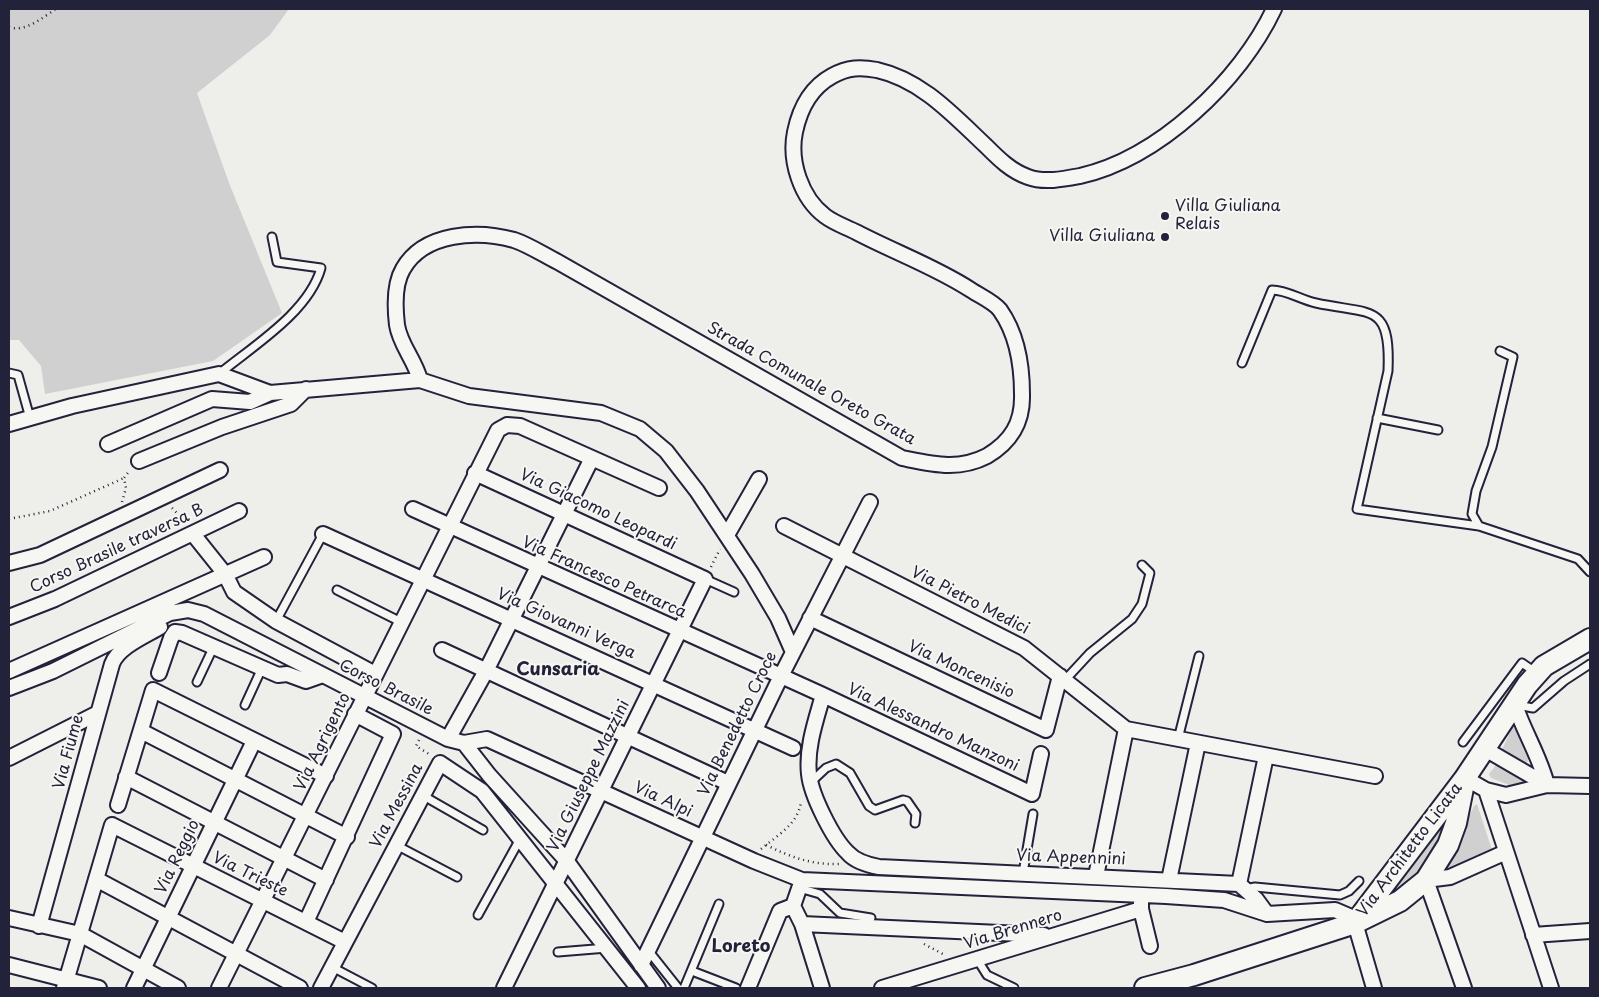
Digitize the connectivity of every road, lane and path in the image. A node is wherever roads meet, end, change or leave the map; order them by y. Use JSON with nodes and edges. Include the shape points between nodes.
{"nodes":[{"id":1,"x":56,"y":9,"type":"edge"},
{"id":2,"x":1274,"y":9,"type":"edge"},
{"id":3,"x":9,"y":27,"type":"edge"},
{"id":4,"x":272,"y":236,"type":"dead end"},
{"id":5,"x":1500,"y":351,"type":"dead end"},
{"id":6,"x":1242,"y":362,"type":"dead end"},
{"id":7,"x":9,"y":373,"type":"edge"},
{"id":8,"x":219,"y":374,"type":"junction"},
{"id":9,"x":420,"y":380,"type":"junction"},
{"id":10,"x":306,"y":389,"type":"junction"},
{"id":11,"x":270,"y":394,"type":"junction"},
{"id":12,"x":30,"y":418,"type":"junction"},
{"id":13,"x":1378,"y":418,"type":"junction"},
{"id":14,"x":9,"y":424,"type":"edge"},
{"id":15,"x":1438,"y":430,"type":"dead end"},
{"id":16,"x":108,"y":444,"type":"dead end"},
{"id":17,"x":592,"y":458,"type":"junction"},
{"id":18,"x":139,"y":461,"type":"joint"},
{"id":19,"x":220,"y":470,"type":"dead end"},
{"id":20,"x":475,"y":472,"type":"junction"},
{"id":21,"x":124,"y":478,"type":"junction"},
{"id":22,"x":759,"y":479,"type":"dead end"},
{"id":23,"x":659,"y":488,"type":"dead end"},
{"id":24,"x":161,"y":499,"type":"junction"},
{"id":25,"x":870,"y":502,"type":"dead end"},
{"id":26,"x":413,"y":509,"type":"dead end"},
{"id":27,"x":239,"y":511,"type":"dead end"},
{"id":28,"x":564,"y":514,"type":"junction"},
{"id":29,"x":123,"y":516,"type":"junction"},
{"id":30,"x":9,"y":518,"type":"edge"},
{"id":31,"x":449,"y":526,"type":"junction"},
{"id":32,"x":784,"y":526,"type":"dead end"},
{"id":33,"x":1479,"y":526,"type":"junction"},
{"id":34,"x":193,"y":534,"type":"junction"},
{"id":35,"x":323,"y":534,"type":"joint"},
{"id":36,"x":727,"y":534,"type":"junction"},
{"id":37,"x":842,"y":556,"type":"junction"},
{"id":38,"x":264,"y":557,"type":"dead end"},
{"id":39,"x":9,"y":562,"type":"edge"},
{"id":40,"x":1142,"y":565,"type":"dead end"},
{"id":41,"x":538,"y":567,"type":"junction"},
{"id":42,"x":1590,"y":572,"type":"edge"},
{"id":43,"x":225,"y":574,"type":"junction"},
{"id":44,"x":423,"y":578,"type":"junction"},
{"id":45,"x":705,"y":579,"type":"junction"},
{"id":46,"x":337,"y":590,"type":"dead end"},
{"id":47,"x":734,"y":592,"type":"dead end"},
{"id":48,"x":170,"y":613,"type":"junction"},
{"id":49,"x":9,"y":617,"type":"edge"},
{"id":50,"x":810,"y":618,"type":"junction"},
{"id":51,"x":512,"y":619,"type":"junction"},
{"id":52,"x":276,"y":621,"type":"junction"},
{"id":53,"x":401,"y":622,"type":"junction"},
{"id":54,"x":679,"y":631,"type":"junction"},
{"id":55,"x":1590,"y":639,"type":"edge"},
{"id":56,"x":214,"y":646,"type":"junction"},
{"id":57,"x":442,"y":650,"type":"dead end"},
{"id":58,"x":793,"y":652,"type":"junction"},
{"id":59,"x":1199,"y":656,"type":"dead end"},
{"id":60,"x":1590,"y":664,"type":"edge"},
{"id":61,"x":262,"y":668,"type":"junction"},
{"id":62,"x":9,"y":671,"type":"edge"},
{"id":63,"x":486,"y":671,"type":"junction"},
{"id":64,"x":159,"y":673,"type":"dead end"},
{"id":65,"x":375,"y":674,"type":"junction"},
{"id":66,"x":1537,"y":674,"type":"junction"},
{"id":67,"x":323,"y":675,"type":"junction"},
{"id":68,"x":781,"y":676,"type":"junction"},
{"id":69,"x":1062,"y":678,"type":"junction"},
{"id":70,"x":197,"y":682,"type":"dead end"},
{"id":71,"x":654,"y":683,"type":"junction"},
{"id":72,"x":9,"y":688,"type":"edge"},
{"id":73,"x":364,"y":695,"type":"junction"},
{"id":74,"x":823,"y":695,"type":"junction"},
{"id":75,"x":1514,"y":705,"type":"junction"},
{"id":76,"x":245,"y":706,"type":"dead end"},
{"id":77,"x":98,"y":713,"type":"junction"},
{"id":78,"x":355,"y":714,"type":"junction"},
{"id":79,"x":426,"y":727,"type":"junction"},
{"id":80,"x":755,"y":729,"type":"junction"},
{"id":81,"x":1126,"y":730,"type":"junction"},
{"id":82,"x":141,"y":731,"type":"junction"},
{"id":83,"x":628,"y":736,"type":"junction"},
{"id":84,"x":448,"y":739,"type":"junction"},
{"id":85,"x":1178,"y":739,"type":"junction"},
{"id":86,"x":254,"y":741,"type":"junction"},
{"id":87,"x":1463,"y":742,"type":"dead end"},
{"id":88,"x":1198,"y":743,"type":"junction"},
{"id":89,"x":464,"y":744,"type":"junction"},
{"id":90,"x":793,"y":748,"type":"dead end"},
{"id":91,"x":1485,"y":749,"type":"junction"},
{"id":92,"x":1041,"y":754,"type":"dead end"},
{"id":93,"x":1266,"y":756,"type":"junction"},
{"id":94,"x":9,"y":758,"type":"edge"},
{"id":95,"x":440,"y":763,"type":"junction"},
{"id":96,"x":326,"y":776,"type":"junction"},
{"id":97,"x":1375,"y":776,"type":"dead end"},
{"id":98,"x":126,"y":777,"type":"junction"},
{"id":99,"x":1465,"y":778,"type":"junction"},
{"id":100,"x":235,"y":781,"type":"junction"},
{"id":101,"x":810,"y":782,"type":"junction"},
{"id":102,"x":728,"y":783,"type":"junction"},
{"id":103,"x":1547,"y":785,"type":"junction"},
{"id":104,"x":1590,"y":786,"type":"edge"},
{"id":105,"x":1486,"y":790,"type":"junction"},
{"id":106,"x":601,"y":791,"type":"junction"},
{"id":107,"x":422,"y":795,"type":"junction"},
{"id":108,"x":118,"y":805,"type":"dead end"},
{"id":109,"x":1033,"y":814,"type":"dead end"},
{"id":110,"x":306,"y":816,"type":"junction"},
{"id":111,"x":215,"y":823,"type":"junction"},
{"id":112,"x":915,"y":823,"type":"dead end"},
{"id":113,"x":483,"y":830,"type":"dead end"},
{"id":114,"x":346,"y":837,"type":"junction"},
{"id":115,"x":701,"y":837,"type":"junction"},
{"id":116,"x":520,"y":839,"type":"junction"},
{"id":117,"x":396,"y":845,"type":"junction"},
{"id":118,"x":766,"y":845,"type":"junction"},
{"id":119,"x":1506,"y":852,"type":"junction"},
{"id":120,"x":284,"y":859,"type":"junction"},
{"id":121,"x":566,"y":860,"type":"junction"},
{"id":122,"x":754,"y":861,"type":"junction"},
{"id":123,"x":860,"y":862,"type":"junction"},
{"id":124,"x":193,"y":867,"type":"junction"},
{"id":125,"x":1023,"y":873,"type":"junction"},
{"id":126,"x":1096,"y":876,"type":"junction"},
{"id":127,"x":457,"y":877,"type":"dead end"},
{"id":128,"x":96,"y":880,"type":"junction"},
{"id":129,"x":326,"y":880,"type":"junction"},
{"id":130,"x":851,"y":880,"type":"joint"},
{"id":131,"x":1169,"y":880,"type":"junction"},
{"id":132,"x":1426,"y":880,"type":"junction"},
{"id":133,"x":1359,"y":881,"type":"dead end"},
{"id":134,"x":556,"y":883,"type":"junction"},
{"id":135,"x":800,"y":884,"type":"junction"},
{"id":136,"x":1242,"y":886,"type":"junction"},
{"id":137,"x":263,"y":901,"type":"junction"},
{"id":138,"x":1141,"y":903,"type":"junction"},
{"id":139,"x":719,"y":904,"type":"dead end"},
{"id":140,"x":793,"y":906,"type":"junction"},
{"id":141,"x":1267,"y":914,"type":"junction"},
{"id":142,"x":478,"y":915,"type":"dead end"},
{"id":143,"x":9,"y":918,"type":"edge"},
{"id":144,"x":870,"y":918,"type":"dead end"},
{"id":145,"x":168,"y":919,"type":"junction"},
{"id":146,"x":306,"y":922,"type":"junction"},
{"id":147,"x":1355,"y":923,"type":"junction"},
{"id":148,"x":802,"y":924,"type":"junction"},
{"id":149,"x":39,"y":926,"type":"junction"},
{"id":150,"x":905,"y":929,"type":"junction"},
{"id":151,"x":1590,"y":931,"type":"edge"},
{"id":152,"x":80,"y":934,"type":"junction"},
{"id":153,"x":1533,"y":935,"type":"junction"},
{"id":154,"x":1054,"y":936,"type":"junction"},
{"id":155,"x":345,"y":942,"type":"junction"},
{"id":156,"x":1150,"y":946,"type":"dead end"},
{"id":157,"x":607,"y":948,"type":"junction"},
{"id":158,"x":647,"y":948,"type":"junction"},
{"id":159,"x":558,"y":952,"type":"dead end"},
{"id":160,"x":235,"y":954,"type":"junction"},
{"id":161,"x":977,"y":959,"type":"junction"},
{"id":162,"x":9,"y":965,"type":"edge"},
{"id":163,"x":641,"y":965,"type":"junction"},
{"id":164,"x":958,"y":965,"type":"junction"},
{"id":165,"x":332,"y":967,"type":"junction"},
{"id":166,"x":143,"y":970,"type":"junction"},
{"id":167,"x":692,"y":971,"type":"junction"},
{"id":168,"x":1195,"y":982,"type":"edge"},
{"id":169,"x":65,"y":984,"type":"edge"},
{"id":170,"x":1152,"y":987,"type":"edge"},
{"id":171,"x":99,"y":988,"type":"edge"},
{"id":172,"x":134,"y":988,"type":"edge"},
{"id":173,"x":178,"y":988,"type":"edge"},
{"id":174,"x":219,"y":988,"type":"edge"},
{"id":175,"x":300,"y":988,"type":"edge"},
{"id":176,"x":321,"y":988,"type":"edge"},
{"id":177,"x":372,"y":988,"type":"edge"},
{"id":178,"x":504,"y":988,"type":"edge"},
{"id":179,"x":638,"y":988,"type":"edge"},
{"id":180,"x":658,"y":988,"type":"edge"},
{"id":181,"x":678,"y":988,"type":"edge"},
{"id":182,"x":684,"y":988,"type":"edge"},
{"id":183,"x":736,"y":988,"type":"edge"},
{"id":184,"x":748,"y":988,"type":"edge"},
{"id":185,"x":822,"y":988,"type":"edge"},
{"id":186,"x":882,"y":988,"type":"edge"},
{"id":187,"x":1014,"y":988,"type":"edge"},
{"id":188,"x":1374,"y":988,"type":"edge"},
{"id":189,"x":1464,"y":988,"type":"edge"},
{"id":190,"x":1551,"y":988,"type":"edge"}],
"edges":[{"from":1,"to":3,"type":"path","via":[[27,26]]},
{"from":2,"to":9,"type":"street","name":"Strada Comunale Oreto Grata","via":[[1265,28],[1225,80],[1184,120],[1126,160],[1066,179],[1030,178],[1010,169],[932,96],[889,73],[862,67],[844,70],[826,79],[804,102],[794,133],[795,166],[805,192],[816,207],[834,221],[956,280],[998,308],[1012,332],[1020,362],[1022,403],[1019,416],[1003,447],[976,462],[938,466],[902,458],[558,262],[514,240],[477,234],[436,242],[402,269],[395,299],[397,325]]},
{"from":4,"to":8,"type":"lane","via":[[277,262],[321,268],[318,280],[298,308]]},
{"from":5,"to":33,"type":"lane","via":[[1513,357],[1492,447],[1476,492],[1472,514]]},
{"from":6,"to":13,"type":"lane","via":[[1272,290],[1313,303],[1370,313],[1381,320],[1386,329],[1389,350]]},
{"from":7,"to":12,"type":"lane","via":[[18,375],[22,382]]},
{"from":8,"to":11,"type":"street"},
{"from":8,"to":12,"type":"street"},
{"from":9,"to":10,"type":"street"},
{"from":9,"to":36,"type":"street","via":[[469,396],[601,413],[633,426],[666,451]]},
{"from":10,"to":11,"type":"street"},
{"from":10,"to":18,"type":"street","via":[[291,404],[222,427]]},
{"from":11,"to":16,"type":"street","via":[[250,402],[212,399]]},
{"from":12,"to":14,"type":"street"},
{"from":13,"to":15,"type":"lane"},
{"from":13,"to":33,"type":"lane","via":[[1357,509]]},
{"from":17,"to":20,"type":"street","name":"Via Agrigento","via":[[520,426],[507,425],[498,430]]},
{"from":17,"to":23,"type":"street"},
{"from":17,"to":28,"type":"street"},
{"from":18,"to":21,"type":"path"},
{"from":19,"to":24,"type":"street"},
{"from":20,"to":28,"type":"street","name":"Via Giacomo Leopardi"},
{"from":20,"to":31,"type":"street","name":"Via Agrigento"},
{"from":21,"to":29,"type":"path"},
{"from":21,"to":30,"type":"path","via":[[50,511]]},
{"from":22,"to":36,"type":"street"},
{"from":24,"to":29,"type":"street"},
{"from":24,"to":34,"type":"path","via":[[187,523]]},
{"from":25,"to":37,"type":"street","name":"Via Benedetto Croce"},
{"from":26,"to":31,"type":"street","name":"Via Francesco Petrarca"},
{"from":27,"to":34,"type":"street","name":"Corso Brasile traversa B"},
{"from":28,"to":41,"type":"street"},
{"from":28,"to":45,"type":"street","name":"Via Giacomo Leopardi"},
{"from":29,"to":39,"type":"street","via":[[40,555]]},
{"from":31,"to":41,"type":"street","name":"Via Francesco Petrarca"},
{"from":31,"to":44,"type":"street","name":"Via Agrigento"},
{"from":32,"to":37,"type":"street","name":"Via Pietro Medici"},
{"from":33,"to":42,"type":"lane","via":[[1578,559]]},
{"from":34,"to":43,"type":"street"},
{"from":34,"to":49,"type":"street","name":"Corso Brasile traversa B","via":[[55,599]]},
{"from":35,"to":44,"type":"street","name":"Via Giovanni Verga"},
{"from":35,"to":52,"type":"lane"},
{"from":36,"to":45,"type":"path"},
{"from":36,"to":58,"type":"street","via":[[778,618]]},
{"from":37,"to":50,"type":"street","name":"Via Benedetto Croce"},
{"from":37,"to":69,"type":"street","name":"Via Pietro Medici","via":[[1024,648]]},
{"from":38,"to":43,"type":"street"},
{"from":40,"to":69,"type":"lane","via":[[1150,573],[1142,604],[1132,619]]},
{"from":41,"to":51,"type":"street"},
{"from":41,"to":54,"type":"street","name":"Via Francesco Petrarca"},
{"from":43,"to":52,"type":"street","via":[[234,592]]},
{"from":43,"to":62,"type":"street"},
{"from":44,"to":51,"type":"street","name":"Via Giovanni Verga"},
{"from":44,"to":53,"type":"street","name":"Via Agrigento"},
{"from":45,"to":47,"type":"lane"},
{"from":45,"to":54,"type":"street","name":"Via Giuseppe Mazzini"},
{"from":46,"to":53,"type":"lane"},
{"from":48,"to":67,"type":"street","name":"Corso Brasile","via":[[188,610],[204,614]]},
{"from":48,"to":72,"type":"street","name":"Corso Brasile","via":[[53,671]]},
{"from":48,"to":77,"type":"street","name":"Via Fiume","via":[[161,626],[114,657]]},
{"from":50,"to":58,"type":"street","name":"Via Benedetto Croce"},
{"from":50,"to":69,"type":"street","name":"Via Moncenisio","via":[[1046,730]]},
{"from":51,"to":63,"type":"street"},
{"from":51,"to":71,"type":"street","name":"Via Giovanni Verga"},
{"from":52,"to":65,"type":"street"},
{"from":53,"to":65,"type":"street","name":"Via Agrigento"},
{"from":54,"to":68,"type":"street","name":"Via Francesco Petrarca"},
{"from":54,"to":71,"type":"street","name":"Via Giuseppe Mazzini"},
{"from":55,"to":66,"type":"street","name":"Via Architetto Licata","via":[[1558,657]]},
{"from":56,"to":61,"type":"street"},
{"from":56,"to":64,"type":"street","via":[[175,632]]},
{"from":56,"to":70,"type":"lane"},
{"from":57,"to":63,"type":"street"},
{"from":58,"to":68,"type":"street","name":"Via Benedetto Croce"},
{"from":59,"to":85,"type":"lane"},
{"from":60,"to":75,"type":"lane","via":[[1564,680],[1533,708]]},
{"from":61,"to":67,"type":"street","via":[[306,681]]},
{"from":61,"to":76,"type":"lane"},
{"from":63,"to":83,"type":"street"},
{"from":63,"to":84,"type":"street"},
{"from":65,"to":73,"type":"street","name":"Via Agrigento"},
{"from":66,"to":75,"type":"street","name":"Via Architetto Licata"},
{"from":66,"to":87,"type":"lane","via":[[1522,663]]},
{"from":67,"to":73,"type":"street","name":"Corso Brasile"},
{"from":68,"to":74,"type":"street","name":"Via Alessandro Manzoni"},
{"from":68,"to":80,"type":"street","name":"Via Benedetto Croce"},
{"from":69,"to":81,"type":"street","name":"Via Pietro Medici"},
{"from":71,"to":80,"type":"street","name":"Via Giovanni Verga"},
{"from":71,"to":83,"type":"street","name":"Via Giuseppe Mazzini"},
{"from":73,"to":78,"type":"street","name":"Via Agrigento"},
{"from":73,"to":79,"type":"street","name":"Corso Brasile"},
{"from":74,"to":92,"type":"street","name":"Via Alessandro Manzoni","via":[[1032,794]]},
{"from":74,"to":101,"type":"street","via":[[812,732]]},
{"from":75,"to":91,"type":"street","name":"Via Architetto Licata"},
{"from":75,"to":103,"type":"street"},
{"from":77,"to":94,"type":"street"},
{"from":77,"to":149,"type":"street","name":"Via Fiume"},
{"from":78,"to":96,"type":"street","name":"Via Agrigento"},
{"from":78,"to":114,"type":"street","via":[[392,734]]},
{"from":79,"to":84,"type":"street","name":"Corso Brasile"},
{"from":79,"to":95,"type":"path","via":[[416,746]]},
{"from":80,"to":90,"type":"street","name":"Via Giovanni Verga"},
{"from":80,"to":102,"type":"street","name":"Via Benedetto Croce"},
{"from":81,"to":85,"type":"street"},
{"from":81,"to":126,"type":"street"},
{"from":82,"to":86,"type":"street","via":[[153,690]]},
{"from":82,"to":98,"type":"street"},
{"from":82,"to":100,"type":"street"},
{"from":83,"to":102,"type":"street"},
{"from":83,"to":106,"type":"street","name":"Via Giuseppe Mazzini"},
{"from":84,"to":89,"type":"street","name":"Corso Brasile"},
{"from":85,"to":88,"type":"street"},
{"from":86,"to":96,"type":"street"},
{"from":86,"to":100,"type":"street","name":"Via Reggio"},
{"from":88,"to":93,"type":"street"},
{"from":88,"to":131,"type":"street"},
{"from":89,"to":106,"type":"street","name":"Via Alpi","via":[[487,739]]},
{"from":89,"to":121,"type":"street"},
{"from":91,"to":99,"type":"street","name":"Via Architetto Licata"},
{"from":91,"to":103,"type":"street"},
{"from":93,"to":97,"type":"street"},
{"from":93,"to":136,"type":"street"},
{"from":95,"to":107,"type":"street","name":"Via Messina"},
{"from":95,"to":116,"type":"street","name":"Via Messina","via":[[482,791]]},
{"from":96,"to":110,"type":"street","name":"Via Agrigento"},
{"from":98,"to":108,"type":"street"},
{"from":98,"to":111,"type":"street"},
{"from":99,"to":105,"type":"street"},
{"from":99,"to":132,"type":"street","via":[[1456,824],[1448,845]]},
{"from":99,"to":147,"type":"street","name":"Via Architetto Licata"},
{"from":100,"to":110,"type":"street"},
{"from":100,"to":111,"type":"street","name":"Via Reggio"},
{"from":101,"to":112,"type":"lane","via":[[836,764],[850,773],[869,806],[876,810],[903,800],[916,814]]},
{"from":101,"to":118,"type":"path","via":[[803,791],[799,815]]},
{"from":101,"to":123,"type":"street","via":[[838,841]]},
{"from":102,"to":115,"type":"street","name":"Via Benedetto Croce"},
{"from":103,"to":104,"type":"street"},
{"from":103,"to":105,"type":"street","via":[[1506,795]]},
{"from":105,"to":119,"type":"street"},
{"from":106,"to":115,"type":"street","name":"Via Alpi"},
{"from":106,"to":121,"type":"street","name":"Via Giuseppe Mazzini"},
{"from":107,"to":113,"type":"lane"},
{"from":107,"to":117,"type":"street","name":"Via Messina"},
{"from":109,"to":125,"type":"lane"},
{"from":110,"to":114,"type":"street"},
{"from":110,"to":120,"type":"street","name":"Via Agrigento"},
{"from":111,"to":120,"type":"street"},
{"from":111,"to":124,"type":"street","name":"Via Reggio"},
{"from":114,"to":129,"type":"street"},
{"from":115,"to":122,"type":"street","name":"Via Alpi"},
{"from":115,"to":158,"type":"street","name":"Via Benedetto Croce"},
{"from":116,"to":134,"type":"street","name":"Via Messina"},
{"from":116,"to":142,"type":"lane"},
{"from":117,"to":127,"type":"lane"},
{"from":117,"to":155,"type":"street","name":"Via Messina"},
{"from":118,"to":122,"type":"path","via":[[759,850]]},
{"from":118,"to":123,"type":"path","via":[[798,860]]},
{"from":119,"to":132,"type":"street","via":[[1450,877]]},
{"from":119,"to":153,"type":"street"},
{"from":120,"to":129,"type":"street"},
{"from":120,"to":137,"type":"street","name":"Via Agrigento"},
{"from":121,"to":134,"type":"street","name":"Via Giuseppe Mazzini"},
{"from":121,"to":163,"type":"street"},
{"from":122,"to":135,"type":"street","name":"Via Alpi"},
{"from":123,"to":125,"type":"street","name":"Via Appennini","via":[[879,867]]},
{"from":124,"to":128,"type":"street","name":"Via Trieste","via":[[112,825]]},
{"from":124,"to":137,"type":"street","name":"Via Trieste"},
{"from":124,"to":145,"type":"street","name":"Via Reggio"},
{"from":125,"to":126,"type":"street","name":"Via Appennini"},
{"from":126,"to":131,"type":"street","name":"Via Appennini"},
{"from":128,"to":145,"type":"street"},
{"from":128,"to":152,"type":"street"},
{"from":129,"to":146,"type":"street"},
{"from":130,"to":135,"type":"street","name":"Via Alpi"},
{"from":130,"to":138,"type":"street","name":"Via Appennini"},
{"from":131,"to":136,"type":"street","name":"Via Appennini"},
{"from":132,"to":147,"type":"street","via":[[1400,901]]},
{"from":132,"to":189,"type":"street"},
{"from":133,"to":136,"type":"lane","via":[[1340,895]]},
{"from":134,"to":157,"type":"street"},
{"from":134,"to":178,"type":"street","name":"Via Giuseppe Mazzini"},
{"from":135,"to":140,"type":"street"},
{"from":135,"to":144,"type":"lane","via":[[820,894],[840,913]]},
{"from":136,"to":141,"type":"street"},
{"from":137,"to":146,"type":"street","name":"Via Trieste"},
{"from":137,"to":160,"type":"street","name":"Via Agrigento"},
{"from":138,"to":141,"type":"street","name":"Via Appennini","via":[[1224,900]]},
{"from":138,"to":154,"type":"street","name":"Via Brennero"},
{"from":138,"to":156,"type":"street"},
{"from":139,"to":167,"type":"lane"},
{"from":140,"to":148,"type":"street"},
{"from":140,"to":184,"type":"street","via":[[780,911]]},
{"from":141,"to":147,"type":"street","name":"Via Appennini","via":[[1335,910],[1349,916]]},
{"from":143,"to":149,"type":"street"},
{"from":145,"to":160,"type":"street"},
{"from":145,"to":166,"type":"street","name":"Via Reggio"},
{"from":146,"to":155,"type":"street","name":"Via Trieste"},
{"from":147,"to":168,"type":"street","name":"Via Architetto Licata"},
{"from":147,"to":188,"type":"street"},
{"from":148,"to":150,"type":"street"},
{"from":148,"to":185,"type":"street"},
{"from":149,"to":152,"type":"street"},
{"from":150,"to":154,"type":"street"},
{"from":150,"to":164,"type":"path"},
{"from":151,"to":153,"type":"street"},
{"from":152,"to":166,"type":"street"},
{"from":152,"to":169,"type":"street"},
{"from":153,"to":190,"type":"street"},
{"from":154,"to":161,"type":"street","name":"Via Brennero"},
{"from":155,"to":165,"type":"street","name":"Via Messina"},
{"from":157,"to":159,"type":"lane"},
{"from":157,"to":179,"type":"street"},
{"from":158,"to":163,"type":"street","name":"Via Benedetto Croce"},
{"from":158,"to":181,"type":"lane"},
{"from":160,"to":174,"type":"street","name":"Via Agrigento"},
{"from":160,"to":175,"type":"street"},
{"from":161,"to":164,"type":"street","name":"Via Brennero"},
{"from":161,"to":187,"type":"lane","via":[[987,975]]},
{"from":162,"to":169,"type":"street"},
{"from":163,"to":180,"type":"street"},
{"from":164,"to":186,"type":"street","name":"Via Brennero"},
{"from":165,"to":176,"type":"street","name":"Via Messina"},
{"from":165,"to":177,"type":"lane"},
{"from":166,"to":172,"type":"street","name":"Via Reggio"},
{"from":166,"to":173,"type":"street"},
{"from":167,"to":182,"type":"lane"},
{"from":167,"to":183,"type":"lane"},
{"from":168,"to":170,"type":"street","name":"Via Architetto Licata"},
{"from":169,"to":171,"type":"street"}]}
